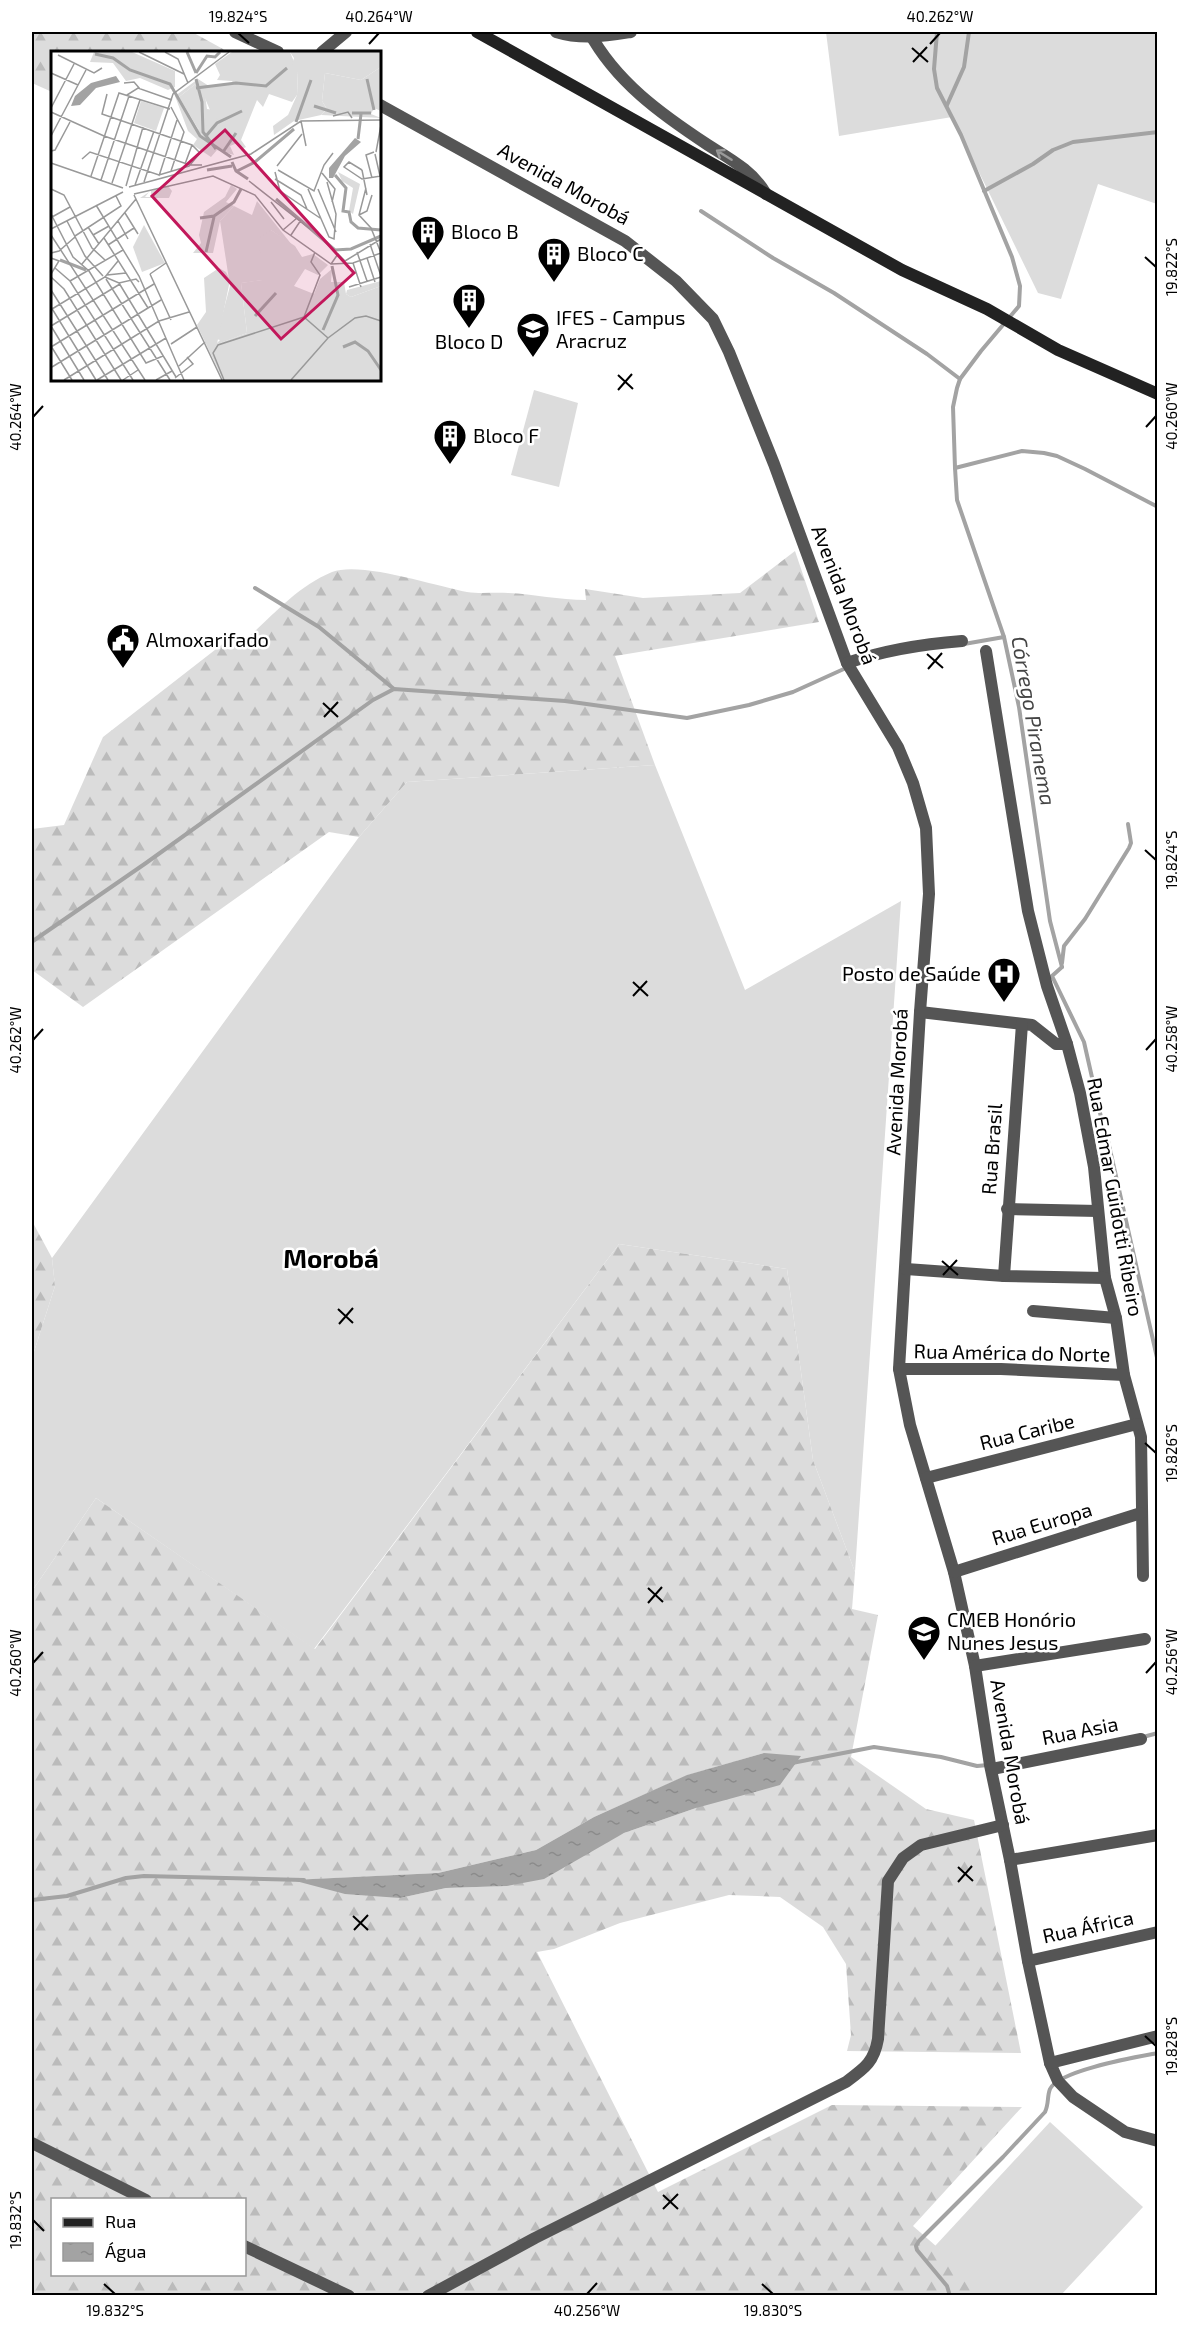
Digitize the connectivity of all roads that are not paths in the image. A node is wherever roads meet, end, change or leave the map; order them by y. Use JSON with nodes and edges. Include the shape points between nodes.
{"nodes":[{"id":1,"x":235,"y":32,"type":"edge"},
{"id":2,"x":346,"y":32,"type":"edge"},
{"id":3,"x":477,"y":32,"type":"edge"},
{"id":4,"x":556,"y":32,"type":"edge"},
{"id":5,"x":631,"y":32,"type":"edge"},
{"id":6,"x":591,"y":35,"type":"edge"},
{"id":7,"x":276,"y":51,"type":"edge"},
{"id":8,"x":323,"y":51,"type":"edge"},
{"id":9,"x":381,"y":106,"type":"edge"},
{"id":10,"x":766,"y":194,"type":"junction"},
{"id":11,"x":1158,"y":394,"type":"edge"},
{"id":12,"x":963,"y":641,"type":"dead end"},
{"id":13,"x":986,"y":651,"type":"dead end"},
{"id":14,"x":847,"y":663,"type":"junction"},
{"id":15,"x":920,"y":1012,"type":"junction"},
{"id":16,"x":1022,"y":1024,"type":"junction"},
{"id":17,"x":1067,"y":1044,"type":"junction"},
{"id":18,"x":1007,"y":1209,"type":"junction"},
{"id":19,"x":1098,"y":1211,"type":"junction"},
{"id":20,"x":906,"y":1269,"type":"junction"},
{"id":21,"x":1004,"y":1276,"type":"junction"},
{"id":22,"x":1105,"y":1278,"type":"junction"},
{"id":23,"x":1033,"y":1311,"type":"dead end"},
{"id":24,"x":1116,"y":1318,"type":"junction"},
{"id":25,"x":899,"y":1369,"type":"junction"},
{"id":26,"x":1124,"y":1375,"type":"junction"},
{"id":27,"x":1137,"y":1424,"type":"junction"},
{"id":28,"x":926,"y":1478,"type":"junction"},
{"id":29,"x":1141,"y":1514,"type":"junction"},
{"id":30,"x":954,"y":1572,"type":"junction"},
{"id":31,"x":1143,"y":1576,"type":"dead end"},
{"id":32,"x":1145,"y":1639,"type":"dead end"},
{"id":33,"x":975,"y":1666,"type":"junction"},
{"id":34,"x":1141,"y":1739,"type":"dead end"},
{"id":35,"x":992,"y":1769,"type":"junction"},
{"id":36,"x":1003,"y":1825,"type":"junction"},
{"id":37,"x":1158,"y":1835,"type":"edge"},
{"id":38,"x":1010,"y":1860,"type":"junction"},
{"id":39,"x":1158,"y":1932,"type":"edge"},
{"id":40,"x":1028,"y":1961,"type":"junction"},
{"id":41,"x":1158,"y":2036,"type":"edge"},
{"id":42,"x":1050,"y":2063,"type":"junction"},
{"id":43,"x":1158,"y":2141,"type":"edge"},
{"id":44,"x":32,"y":2143,"type":"edge"},
{"id":45,"x":144,"y":2198,"type":"edge"},
{"id":46,"x":246,"y":2247,"type":"edge"},
{"id":47,"x":349,"y":2295,"type":"edge"},
{"id":48,"x":428,"y":2295,"type":"edge"}],
"edges":[{"from":1,"to":7,"type":"street"},
{"from":2,"to":8,"type":"street"},
{"from":3,"to":10,"type":"main road"},
{"from":4,"to":6,"type":"street"},
{"from":5,"to":6,"type":"street"},
{"from":10,"to":6,"type":"street","one_way":true,"via":[[759,181],[740,165],[651,105],[626,83]]},
{"from":9,"to":14,"type":"street","name":"Avenida Morobá","via":[[625,241],[676,281],[713,319],[774,464]]},
{"from":10,"to":11,"type":"main road","via":[[1058,350]]},
{"from":12,"to":14,"type":"street","via":[[890,650]]},
{"from":13,"to":17,"type":"street","name":"Rua Edmar Guidotti Ribeiro","via":[[1028,911]]},
{"from":14,"to":15,"type":"street","name":"Avenida Morobá","via":[[898,747],[926,828],[929,894]]},
{"from":15,"to":16,"type":"street"},
{"from":15,"to":20,"type":"street","name":"Avenida Morobá"},
{"from":16,"to":17,"type":"street","via":[[1032,1025],[1056,1044]]},
{"from":16,"to":18,"type":"street","name":"Rua Brasil"},
{"from":17,"to":19,"type":"street","name":"Rua Edmar Guidotti Ribeiro","via":[[1094,1167]]},
{"from":18,"to":19,"type":"street"},
{"from":18,"to":21,"type":"street","name":"Rua Brasil"},
{"from":19,"to":22,"type":"street","name":"Rua Edmar Guidotti Ribeiro"},
{"from":20,"to":21,"type":"street"},
{"from":20,"to":25,"type":"street","name":"Avenida Morobá"},
{"from":21,"to":22,"type":"street"},
{"from":22,"to":24,"type":"street","name":"Rua Edmar Guidotti Ribeiro"},
{"from":23,"to":24,"type":"street"},
{"from":24,"to":26,"type":"street","name":"Rua Edmar Guidotti Ribeiro"},
{"from":25,"to":26,"type":"street","name":"Rua América do Norte","via":[[1001,1368]]},
{"from":25,"to":28,"type":"street","name":"Avenida Morobá"},
{"from":26,"to":27,"type":"street","name":"Rua Edmar Guidotti Ribeiro"},
{"from":27,"to":28,"type":"street","name":"Rua Caribe"},
{"from":27,"to":29,"type":"street","name":"Rua Edmar Guidotti Ribeiro","via":[[1142,1437]]},
{"from":28,"to":30,"type":"street","name":"Avenida Morobá"},
{"from":29,"to":30,"type":"street","name":"Rua Europa"},
{"from":29,"to":31,"type":"street","name":"Rua Edmar Guidotti Ribeiro"},
{"from":30,"to":33,"type":"street","name":"Avenida Morobá"},
{"from":32,"to":33,"type":"street"},
{"from":33,"to":35,"type":"street","name":"Avenida Morobá"},
{"from":34,"to":35,"type":"street","name":"Rua Asia"},
{"from":35,"to":36,"type":"street","name":"Avenida Morobá"},
{"from":36,"to":38,"type":"street","name":"Avenida Morobá"},
{"from":36,"to":48,"type":"street","via":[[921,1845],[903,1858],[888,1881],[878,2038],[875,2055],[863,2070]]},
{"from":37,"to":38,"type":"street"},
{"from":38,"to":40,"type":"street","name":"Avenida Morobá"},
{"from":39,"to":40,"type":"street","name":"Rua África"},
{"from":40,"to":42,"type":"street","name":"Avenida Morobá"},
{"from":41,"to":42,"type":"street"},
{"from":42,"to":43,"type":"street","name":"Avenida Morobá","via":[[1058,2081],[1080,2103],[1125,2132]]},
{"from":44,"to":45,"type":"street"},
{"from":46,"to":47,"type":"street"}]}
